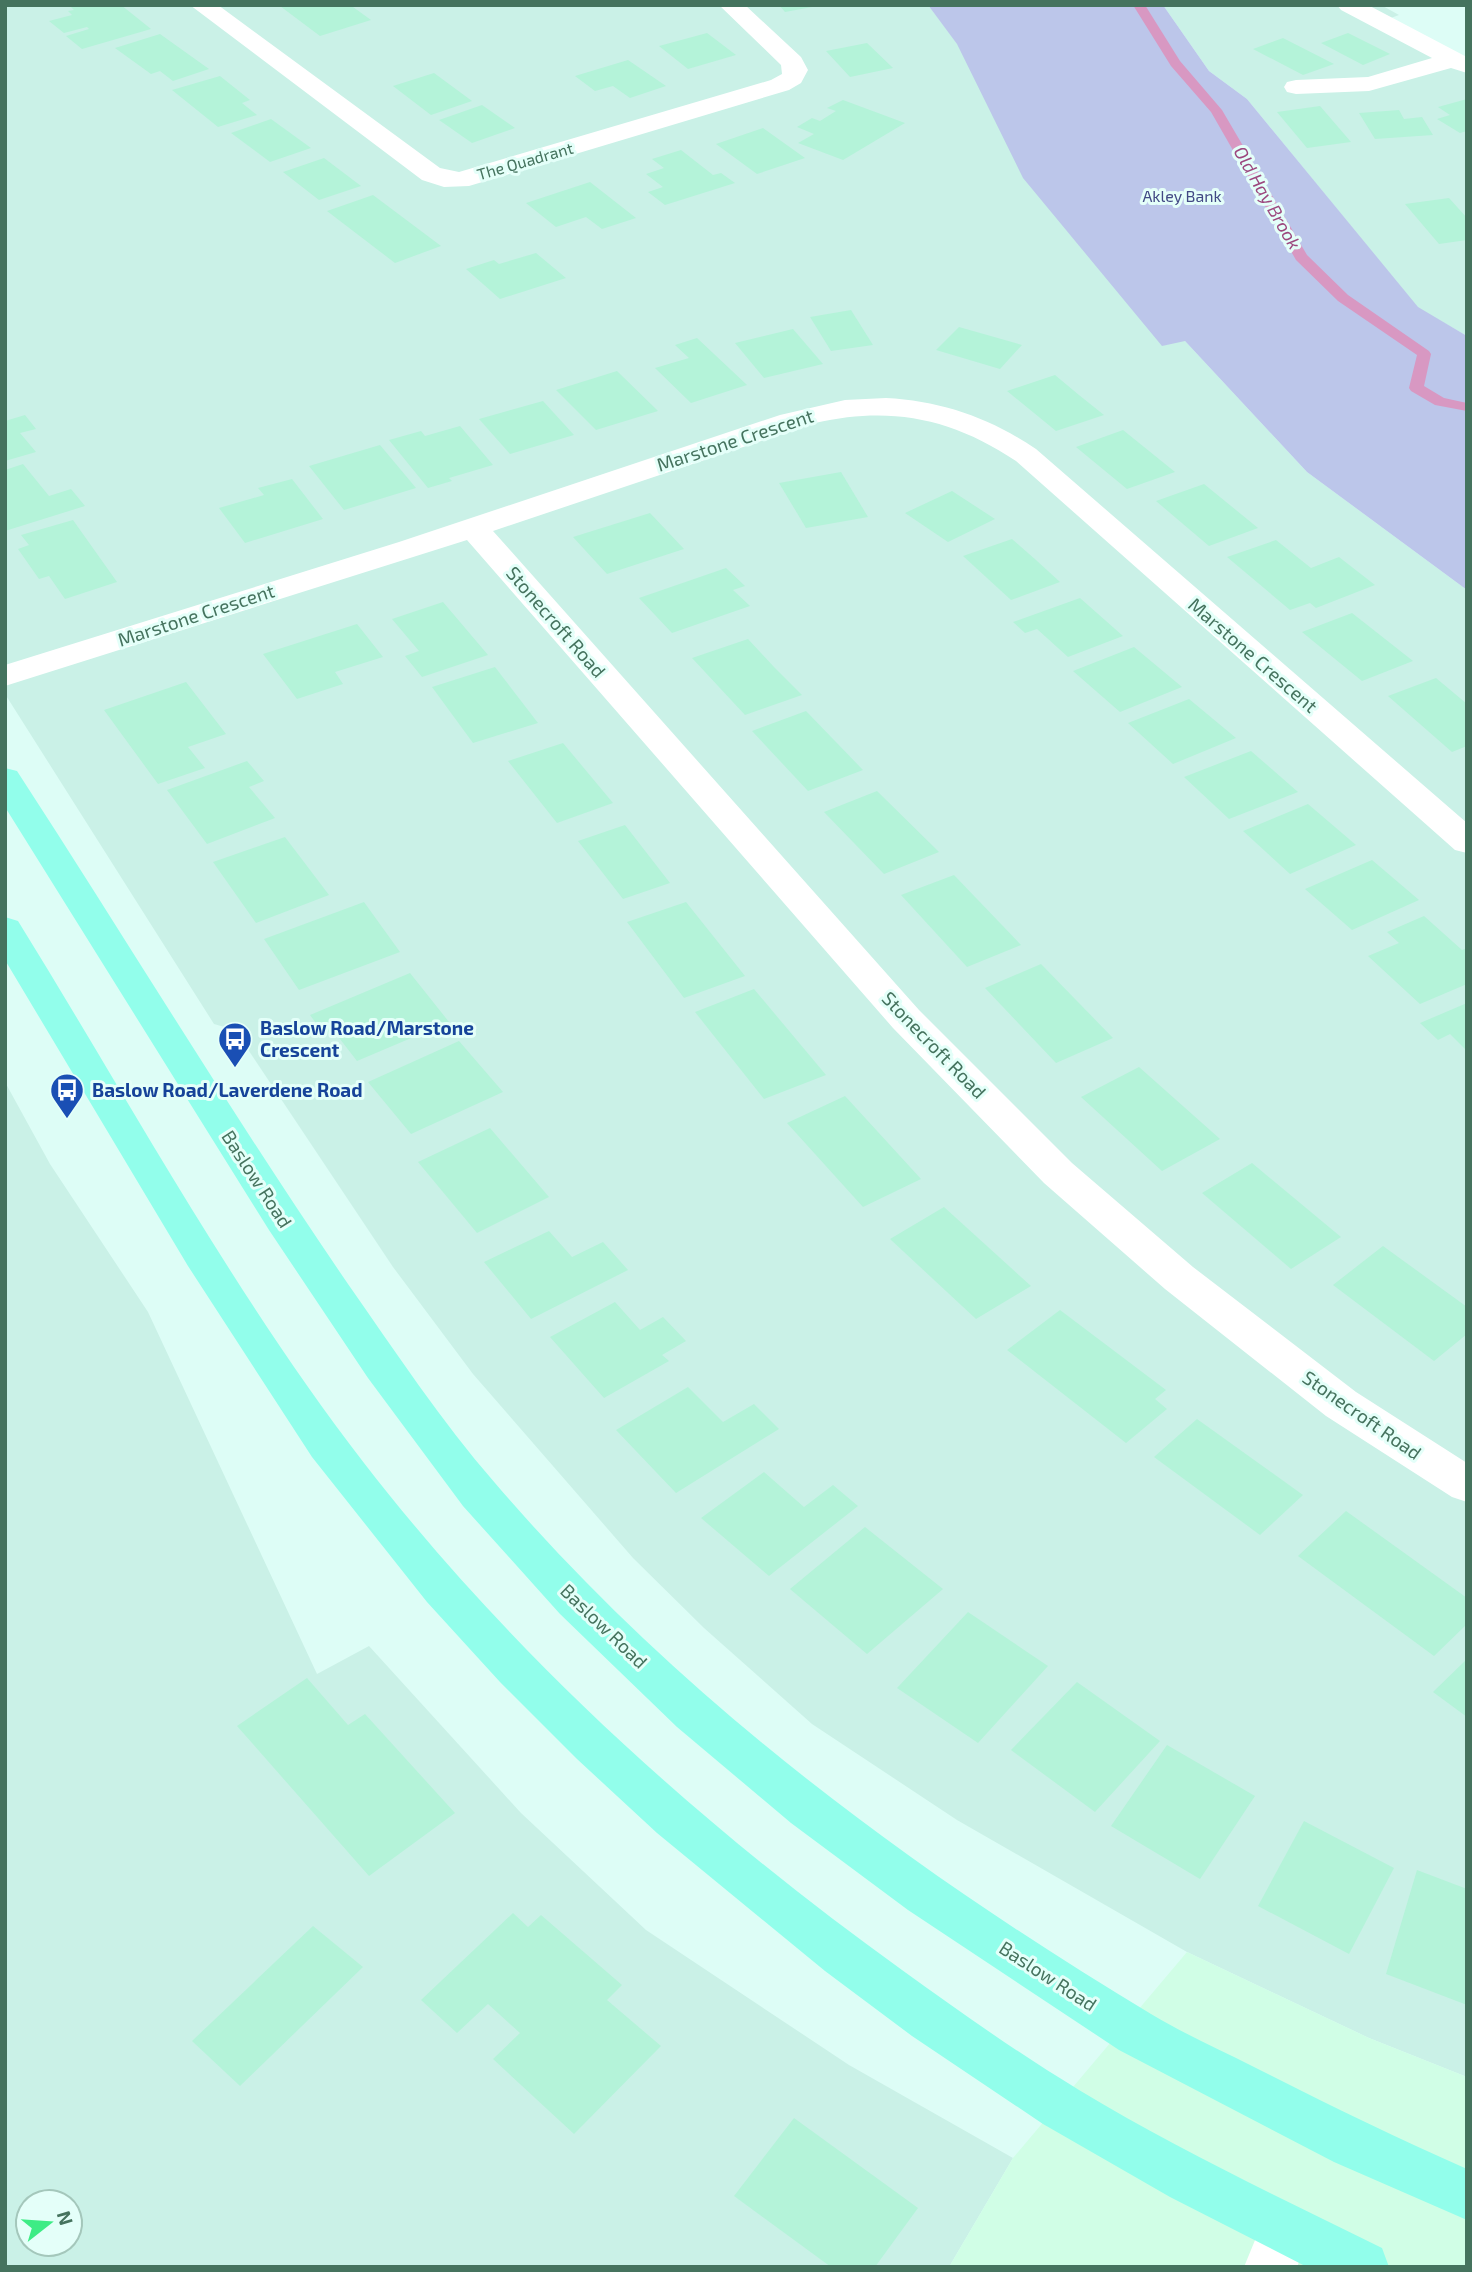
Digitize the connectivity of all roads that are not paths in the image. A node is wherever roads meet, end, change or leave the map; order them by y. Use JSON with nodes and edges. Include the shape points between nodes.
{"nodes":[{"id":1,"x":202,"y":5,"type":"edge"},
{"id":2,"x":731,"y":5,"type":"edge"},
{"id":3,"x":1349,"y":5,"type":"edge"},
{"id":4,"x":1460,"y":64,"type":"edge"},
{"id":5,"x":1296,"y":87,"type":"dead end"},
{"id":6,"x":473,"y":528,"type":"junction"},
{"id":7,"x":5,"y":676,"type":"edge"},
{"id":8,"x":5,"y":779,"type":"edge"},
{"id":9,"x":1467,"y":842,"type":"edge"},
{"id":10,"x":5,"y":929,"type":"edge"},
{"id":11,"x":1467,"y":1485,"type":"edge"},
{"id":12,"x":1467,"y":2195,"type":"edge"},
{"id":13,"x":1278,"y":2248,"type":"edge"},
{"id":14,"x":1363,"y":2267,"type":"edge"}],
"edges":[{"from":1,"to":2,"type":"street","name":"The Quadrant","via":[[431,174],[460,180],[792,78],[796,70],[792,62]]},
{"from":3,"to":4,"type":"street"},
{"from":4,"to":5,"type":"street","via":[[1369,83]]},
{"from":6,"to":7,"type":"street","name":"Marstone Crescent"},
{"from":6,"to":9,"type":"street","name":"Marstone Crescent","via":[[825,411],[899,407],[957,418],[1026,455]]},
{"from":6,"to":11,"type":"street","name":"Stonecroft Road","via":[[906,1019],[1058,1173],[1179,1278],[1341,1404]]},
{"from":8,"to":12,"type":"main road","name":"Baslow Road","via":[[261,1186],[383,1367],[478,1494],[576,1601],[693,1713],[808,1808],[925,1895],[1137,2033],[1352,2144]]},
{"from":10,"to":13,"type":"main road","via":[[107,1103],[277,1372],[370,1502],[459,1610],[578,1732],[709,1851],[859,1968],[1022,2082],[1192,2182]]},
{"from":13,"to":14,"type":"main road"}]}
